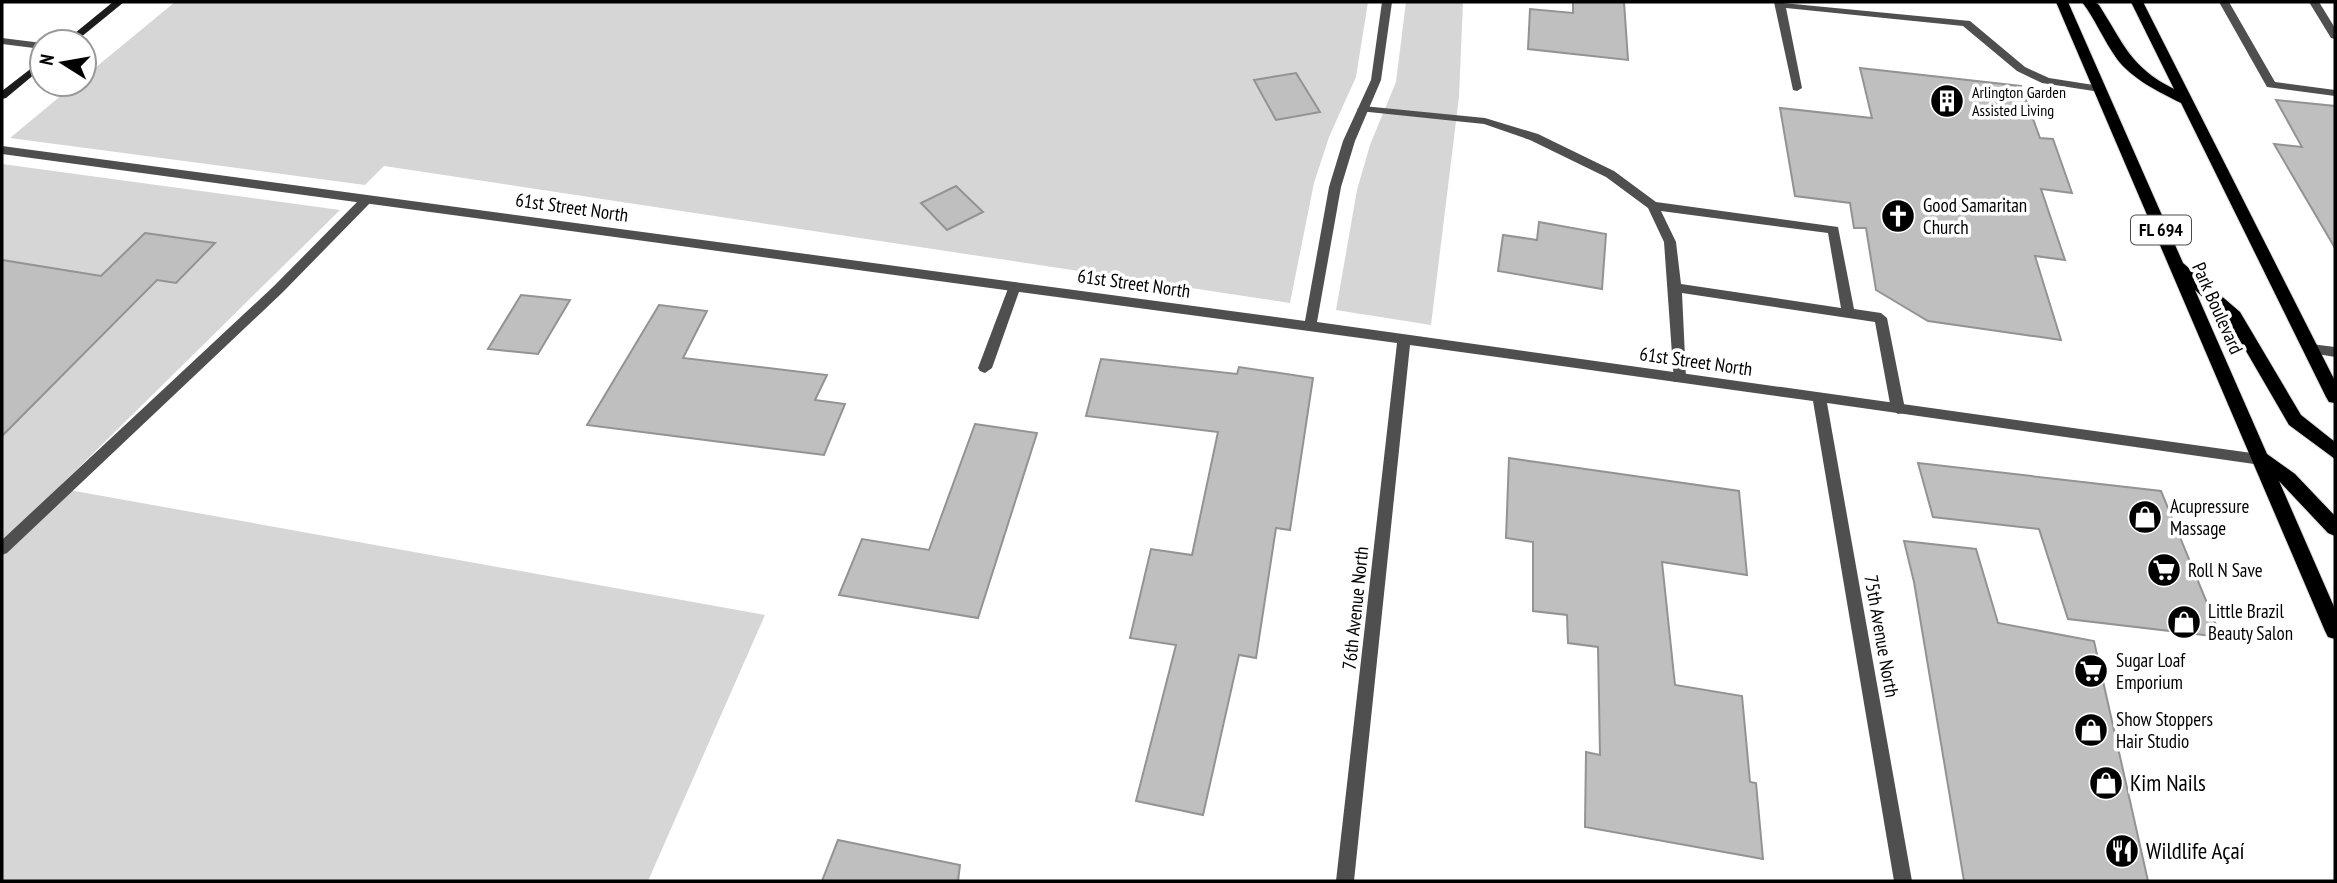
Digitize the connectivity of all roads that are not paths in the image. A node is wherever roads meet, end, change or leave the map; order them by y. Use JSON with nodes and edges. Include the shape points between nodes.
{"nodes":[{"id":1,"x":119,"y":2,"type":"edge"},
{"id":2,"x":1387,"y":2,"type":"edge"},
{"id":3,"x":2062,"y":2,"type":"edge"},
{"id":4,"x":2088,"y":2,"type":"edge"},
{"id":5,"x":2137,"y":2,"type":"edge"},
{"id":6,"x":2224,"y":2,"type":"edge"},
{"id":7,"x":2314,"y":2,"type":"edge"},
{"id":8,"x":1780,"y":3,"type":"edge"},
{"id":9,"x":86,"y":28,"type":"edge"},
{"id":10,"x":2335,"y":36,"type":"edge"},
{"id":11,"x":2,"y":41,"type":"edge"},
{"id":12,"x":28,"y":44,"type":"edge"},
{"id":13,"x":28,"y":75,"type":"edge"},
{"id":14,"x":1797,"y":89,"type":"dead end"},
{"id":15,"x":2099,"y":89,"type":"junction"},
{"id":16,"x":2335,"y":93,"type":"edge"},
{"id":17,"x":2,"y":96,"type":"edge"},
{"id":18,"x":2187,"y":102,"type":"junction"},
{"id":19,"x":1363,"y":109,"type":"junction"},
{"id":20,"x":2,"y":150,"type":"edge"},
{"id":21,"x":368,"y":199,"type":"junction"},
{"id":22,"x":1653,"y":205,"type":"junction"},
{"id":23,"x":2176,"y":265,"type":"junction"},
{"id":24,"x":1015,"y":286,"type":"junction"},
{"id":25,"x":1675,"y":288,"type":"junction"},
{"id":26,"x":1848,"y":313,"type":"junction"},
{"id":27,"x":1310,"y":326,"type":"junction"},
{"id":28,"x":1404,"y":339,"type":"junction"},
{"id":29,"x":2311,"y":349,"type":"junction"},
{"id":30,"x":2335,"y":352,"type":"edge"},
{"id":31,"x":985,"y":368,"type":"dead end"},
{"id":32,"x":1679,"y":378,"type":"junction"},
{"id":33,"x":2335,"y":397,"type":"edge"},
{"id":34,"x":1819,"y":398,"type":"junction"},
{"id":35,"x":1898,"y":409,"type":"junction"},
{"id":36,"x":2335,"y":452,"type":"edge"},
{"id":37,"x":2261,"y":459,"type":"junction"},
{"id":38,"x":2335,"y":528,"type":"edge"},
{"id":39,"x":2,"y":549,"type":"edge"},
{"id":40,"x":2335,"y":631,"type":"edge"},
{"id":41,"x":1345,"y":881,"type":"edge"},
{"id":42,"x":1903,"y":881,"type":"edge"}],
"edges":[{"from":1,"to":9,"type":"street"},
{"from":2,"to":19,"type":"street","via":[[1376,80]]},
{"from":3,"to":15,"type":"main road","name":"Park Boulevard","number":"FL 694"},
{"from":4,"to":18,"type":"main road","via":[[2115,48],[2137,72]]},
{"from":5,"to":18,"type":"main road"},
{"from":6,"to":16,"type":"street","via":[[2271,85]]},
{"from":7,"to":10,"type":"street"},
{"from":8,"to":14,"type":"street"},
{"from":8,"to":15,"type":"street","via":[[1966,23],[2021,69],[2046,81]]},
{"from":11,"to":12,"type":"street"},
{"from":13,"to":17,"type":"street"},
{"from":15,"to":23,"type":"main road","name":"Park Boulevard","number":"FL 694"},
{"from":18,"to":29,"type":"main road"},
{"from":19,"to":22,"type":"street","via":[[1485,121],[1522,133],[1610,173]]},
{"from":19,"to":27,"type":"street","via":[[1335,187]]},
{"from":20,"to":21,"type":"street","name":"61st Street North"},
{"from":21,"to":24,"type":"street","name":"61st Street North"},
{"from":21,"to":39,"type":"street","via":[[215,352]]},
{"from":22,"to":25,"type":"street","via":[[1670,242]]},
{"from":22,"to":26,"type":"street","via":[[1834,230]]},
{"from":23,"to":36,"type":"main road","via":[[2234,316],[2295,420]]},
{"from":23,"to":37,"type":"main road","name":"Park Boulevard","number":"FL 694"},
{"from":24,"to":27,"type":"street","name":"61st Street North"},
{"from":24,"to":31,"type":"street"},
{"from":25,"to":26,"type":"street"},
{"from":25,"to":32,"type":"street"},
{"from":26,"to":35,"type":"street","via":[[1881,318]]},
{"from":27,"to":28,"type":"street","name":"61st Street North"},
{"from":28,"to":32,"type":"street","name":"61st Street North"},
{"from":28,"to":41,"type":"street","name":"76th Avenue North"},
{"from":29,"to":30,"type":"street"},
{"from":29,"to":33,"type":"main road"},
{"from":32,"to":34,"type":"street","name":"61st Street North"},
{"from":34,"to":35,"type":"street","name":"61st Street North"},
{"from":34,"to":42,"type":"street","name":"75th Avenue North"},
{"from":35,"to":37,"type":"street","name":"61st Street North"},
{"from":37,"to":38,"type":"main road","via":[[2289,479]]},
{"from":37,"to":40,"type":"main road","name":"Park Boulevard","number":"FL 694"}]}
